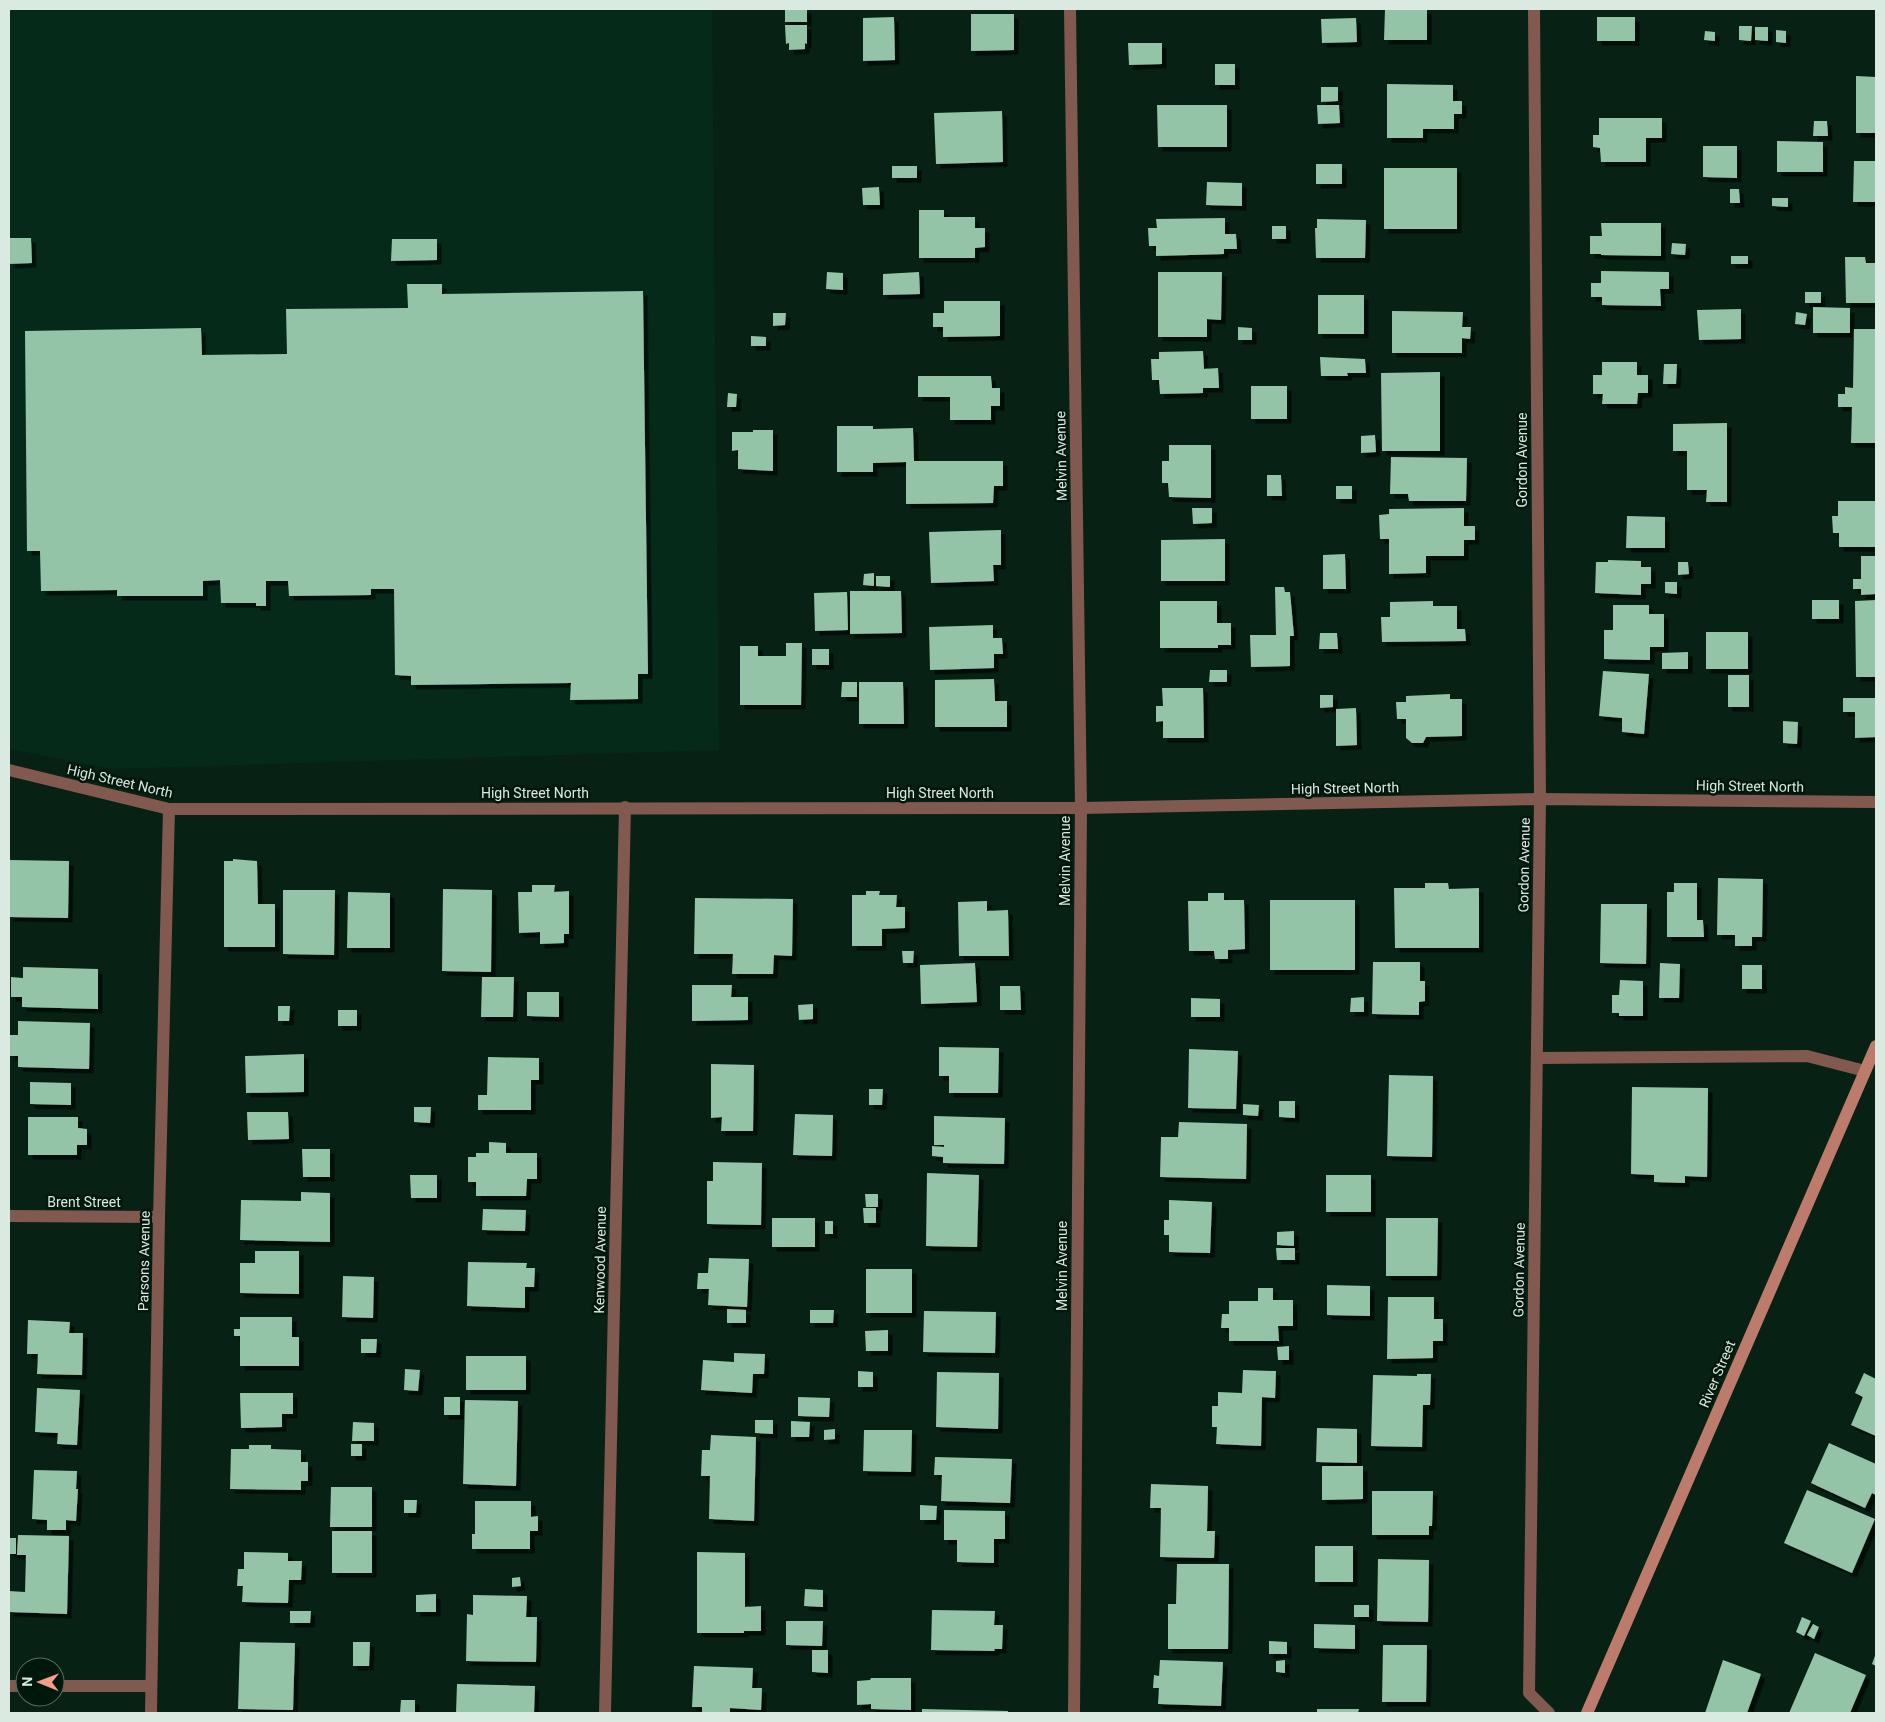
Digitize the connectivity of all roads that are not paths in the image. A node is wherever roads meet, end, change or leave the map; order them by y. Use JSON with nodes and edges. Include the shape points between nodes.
{"nodes":[{"id":1,"x":1070,"y":9,"type":"edge"},
{"id":2,"x":1534,"y":9,"type":"edge"},
{"id":3,"x":9,"y":770,"type":"edge"},
{"id":4,"x":1540,"y":799,"type":"junction"},
{"id":5,"x":1876,"y":802,"type":"edge"},
{"id":6,"x":625,"y":807,"type":"junction"},
{"id":7,"x":1081,"y":808,"type":"junction"},
{"id":8,"x":169,"y":809,"type":"junction"},
{"id":9,"x":1876,"y":1046,"type":"edge"},
{"id":10,"x":1537,"y":1058,"type":"junction"},
{"id":11,"x":1865,"y":1071,"type":"junction"},
{"id":12,"x":9,"y":1216,"type":"edge"},
{"id":13,"x":159,"y":1217,"type":"junction"},
{"id":14,"x":65,"y":1686,"type":"edge"},
{"id":15,"x":151,"y":1686,"type":"junction"},
{"id":16,"x":151,"y":1713,"type":"edge"},
{"id":17,"x":605,"y":1713,"type":"edge"},
{"id":18,"x":1074,"y":1713,"type":"edge"},
{"id":19,"x":1549,"y":1713,"type":"edge"},
{"id":20,"x":1587,"y":1713,"type":"edge"}],
"edges":[{"from":1,"to":7,"type":"street","name":"Melvin Avenue"},
{"from":2,"to":4,"type":"street","name":"Gordon Avenue"},
{"from":3,"to":8,"type":"street","name":"High Street North"},
{"from":4,"to":5,"type":"street","name":"High Street North"},
{"from":4,"to":7,"type":"street","name":"High Street North"},
{"from":4,"to":10,"type":"street","name":"Gordon Avenue"},
{"from":6,"to":7,"type":"street","name":"High Street North"},
{"from":6,"to":8,"type":"street","name":"High Street North"},
{"from":6,"to":17,"type":"street","name":"Kenwood Avenue"},
{"from":7,"to":18,"type":"street","name":"Melvin Avenue"},
{"from":8,"to":13,"type":"street","name":"Parsons Avenue"},
{"from":9,"to":11,"type":"main road","name":"River Street"},
{"from":10,"to":11,"type":"street","via":[[1807,1056]]},
{"from":10,"to":19,"type":"street","name":"Gordon Avenue","via":[[1529,1693]]},
{"from":11,"to":20,"type":"main road","name":"River Street"},
{"from":12,"to":13,"type":"street","name":"Brent Street"},
{"from":13,"to":15,"type":"street","name":"Parsons Avenue"},
{"from":14,"to":15,"type":"street"},
{"from":15,"to":16,"type":"street","name":"Parsons Avenue"}]}
